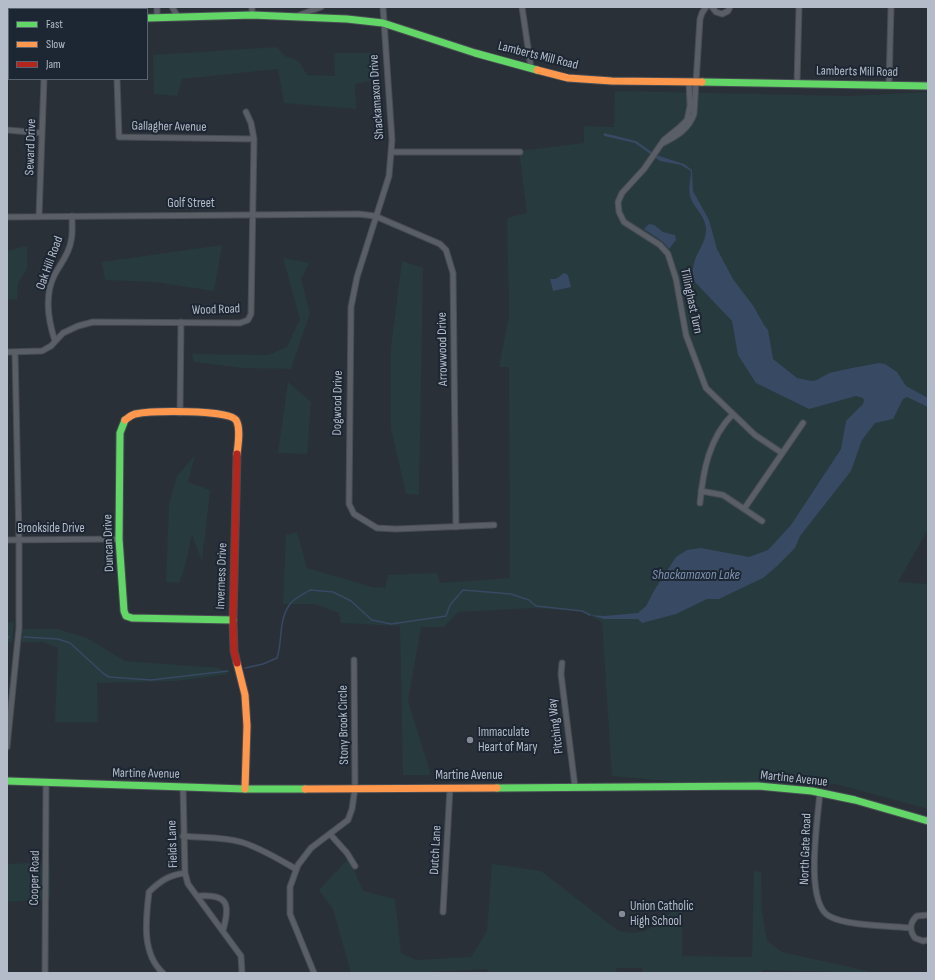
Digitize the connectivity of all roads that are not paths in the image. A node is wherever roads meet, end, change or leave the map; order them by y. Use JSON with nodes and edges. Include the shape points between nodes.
{"nodes":[{"id":1,"x":158,"y":7,"type":"edge"},
{"id":2,"x":172,"y":7,"type":"edge"},
{"id":3,"x":252,"y":7,"type":"edge"},
{"id":4,"x":321,"y":7,"type":"edge"},
{"id":5,"x":383,"y":7,"type":"edge"},
{"id":6,"x":522,"y":7,"type":"edge"},
{"id":7,"x":706,"y":7,"type":"edge"},
{"id":8,"x":712,"y":7,"type":"edge"},
{"id":9,"x":730,"y":7,"type":"edge"},
{"id":10,"x":799,"y":7,"type":"edge"},
{"id":11,"x":891,"y":7,"type":"edge"},
{"id":12,"x":252,"y":15,"type":"junction"},
{"id":13,"x":178,"y":17,"type":"junction"},
{"id":14,"x":294,"y":17,"type":"junction"},
{"id":15,"x":148,"y":18,"type":"edge"},
{"id":16,"x":157,"y":18,"type":"junction"},
{"id":17,"x":383,"y":23,"type":"junction"},
{"id":18,"x":530,"y":68,"type":"junction"},
{"id":19,"x":44,"y":80,"type":"edge"},
{"id":20,"x":117,"y":80,"type":"edge"},
{"id":21,"x":692,"y":82,"type":"junction"},
{"id":22,"x":797,"y":83,"type":"junction"},
{"id":23,"x":889,"y":84,"type":"junction"},
{"id":24,"x":928,"y":86,"type":"edge"},
{"id":25,"x":246,"y":112,"type":"dead end"},
{"id":26,"x":7,"y":130,"type":"edge"},
{"id":27,"x":42,"y":133,"type":"junction"},
{"id":28,"x":254,"y":140,"type":"junction"},
{"id":29,"x":391,"y":152,"type":"junction"},
{"id":30,"x":520,"y":152,"type":"dead end"},
{"id":31,"x":253,"y":215,"type":"junction"},
{"id":32,"x":39,"y":216,"type":"junction"},
{"id":33,"x":72,"y":216,"type":"junction"},
{"id":34,"x":375,"y":216,"type":"junction"},
{"id":35,"x":7,"y":217,"type":"edge"},
{"id":36,"x":181,"y":322,"type":"junction"},
{"id":37,"x":55,"y":341,"type":"junction"},
{"id":38,"x":7,"y":352,"type":"edge"},
{"id":39,"x":15,"y":352,"type":"junction"},
{"id":40,"x":180,"y":413,"type":"junction"},
{"id":41,"x":733,"y":414,"type":"junction"},
{"id":42,"x":803,"y":423,"type":"dead end"},
{"id":43,"x":782,"y":453,"type":"junction"},
{"id":44,"x":701,"y":491,"type":"junction"},
{"id":45,"x":700,"y":503,"type":"dead end"},
{"id":46,"x":744,"y":508,"type":"junction"},
{"id":47,"x":762,"y":521,"type":"dead end"},
{"id":48,"x":494,"y":525,"type":"dead end"},
{"id":49,"x":456,"y":527,"type":"junction"},
{"id":50,"x":120,"y":539,"type":"junction"},
{"id":51,"x":7,"y":540,"type":"edge"},
{"id":52,"x":19,"y":540,"type":"junction"},
{"id":53,"x":232,"y":620,"type":"junction"},
{"id":54,"x":354,"y":660,"type":"dead end"},
{"id":55,"x":562,"y":663,"type":"dead end"},
{"id":56,"x":7,"y":747,"type":"edge"},
{"id":57,"x":7,"y":781,"type":"edge"},
{"id":58,"x":46,"y":784,"type":"junction"},
{"id":59,"x":183,"y":787,"type":"junction"},
{"id":60,"x":575,"y":787,"type":"junction"},
{"id":61,"x":355,"y":788,"type":"junction"},
{"id":62,"x":450,"y":788,"type":"junction"},
{"id":63,"x":245,"y":789,"type":"junction"},
{"id":64,"x":820,"y":792,"type":"junction"},
{"id":65,"x":928,"y":821,"type":"edge"},
{"id":66,"x":330,"y":834,"type":"junction"},
{"id":67,"x":183,"y":836,"type":"junction"},
{"id":68,"x":355,"y":866,"type":"dead end"},
{"id":69,"x":296,"y":869,"type":"junction"},
{"id":70,"x":185,"y":873,"type":"junction"},
{"id":71,"x":198,"y":896,"type":"junction"},
{"id":72,"x":443,"y":912,"type":"dead end"},
{"id":73,"x":928,"y":915,"type":"edge"},
{"id":74,"x":911,"y":928,"type":"junction"},
{"id":75,"x":223,"y":930,"type":"junction"},
{"id":76,"x":928,"y":940,"type":"edge"},
{"id":77,"x":45,"y":973,"type":"edge"},
{"id":78,"x":163,"y":973,"type":"edge"},
{"id":79,"x":242,"y":973,"type":"edge"},
{"id":80,"x":314,"y":973,"type":"edge"}],
"edges":[{"from":1,"to":16,"type":"street"},
{"from":2,"to":13,"type":"street"},
{"from":3,"to":12,"type":"street"},
{"from":4,"to":14,"type":"street"},
{"from":5,"to":17,"type":"street","name":"Shackamaxon Drive"},
{"from":6,"to":18,"type":"street"},
{"from":7,"to":21,"type":"street","name":"Tillinghast Turn","via":[[700,19]]},
{"from":8,"to":9,"type":"street","via":[[722,14]]},
{"from":10,"to":22,"type":"street"},
{"from":11,"to":23,"type":"street"},
{"from":12,"to":13,"type":"street","name":"Lamberts Mill Road"},
{"from":12,"to":14,"type":"street","name":"Lamberts Mill Road"},
{"from":13,"to":16,"type":"street","name":"Lamberts Mill Road"},
{"from":14,"to":17,"type":"street","name":"Lamberts Mill Road"},
{"from":15,"to":16,"type":"street","name":"Lamberts Mill Road"},
{"from":17,"to":18,"type":"street","name":"Lamberts Mill Road"},
{"from":17,"to":29,"type":"street","name":"Shackamaxon Drive"},
{"from":18,"to":21,"type":"street","name":"Lamberts Mill Road","via":[[568,78],[612,82]]},
{"from":19,"to":27,"type":"street","name":"Seward Drive"},
{"from":20,"to":28,"type":"street","name":"Gallagher Avenue","via":[[119,137]]},
{"from":21,"to":22,"type":"street","name":"Lamberts Mill Road"},
{"from":21,"to":41,"type":"street","name":"Tillinghast Turn","via":[[687,120],[660,144],[644,169],[622,193],[618,202],[619,212],[624,222],[660,245],[668,254],[676,279],[686,335],[704,384]]},
{"from":22,"to":23,"type":"street","name":"Lamberts Mill Road"},
{"from":23,"to":24,"type":"street","name":"Lamberts Mill Road"},
{"from":25,"to":28,"type":"street","name":"Wood Road"},
{"from":26,"to":27,"type":"street"},
{"from":27,"to":32,"type":"street","name":"Seward Drive"},
{"from":28,"to":31,"type":"street","name":"Wood Road"},
{"from":29,"to":30,"type":"street","name":"Shackamaxon Drive"},
{"from":29,"to":34,"type":"street","name":"Dogwood Drive","via":[[388,176]]},
{"from":31,"to":33,"type":"street","name":"Golf Street"},
{"from":31,"to":34,"type":"street","name":"Golf Street"},
{"from":31,"to":36,"type":"street","name":"Wood Road","via":[[249,318],[240,323]]},
{"from":32,"to":33,"type":"street","name":"Golf Street"},
{"from":32,"to":35,"type":"street","name":"Golf Street"},
{"from":33,"to":37,"type":"street","name":"Oak Hill Road","via":[[69,249],[54,275],[48,293],[49,317]]},
{"from":34,"to":49,"type":"street","name":"Arrowwood Drive","via":[[440,244],[446,250],[451,264]]},
{"from":34,"to":49,"type":"street","name":"Dogwood Drive","via":[[351,307],[349,504],[354,514],[377,528]]},
{"from":36,"to":37,"type":"street","name":"Wood Road","via":[[93,322],[63,333]]},
{"from":36,"to":40,"type":"street"},
{"from":37,"to":39,"type":"street","name":"Wood Road","via":[[42,351]]},
{"from":38,"to":39,"type":"street","name":"Wood Road"},
{"from":39,"to":52,"type":"street"},
{"from":40,"to":50,"type":"street","name":"Duncan Drive","via":[[136,414],[123,423],[120,433]]},
{"from":40,"to":53,"type":"street","name":"Inverness Drive","via":[[229,416],[234,418],[238,428]]},
{"from":41,"to":43,"type":"street","name":"Tillinghast Turn"},
{"from":41,"to":44,"type":"street","via":[[712,444]]},
{"from":42,"to":43,"type":"street"},
{"from":43,"to":46,"type":"street"},
{"from":44,"to":45,"type":"street"},
{"from":44,"to":46,"type":"street","via":[[723,495]]},
{"from":46,"to":47,"type":"street"},
{"from":48,"to":49,"type":"street","name":"Dogwood Drive"},
{"from":50,"to":52,"type":"street","name":"Brookside Drive"},
{"from":50,"to":53,"type":"street","name":"Duncan Drive","via":[[126,616]]},
{"from":51,"to":52,"type":"street","name":"Brookside Drive"},
{"from":52,"to":56,"type":"street","via":[[19,628]]},
{"from":53,"to":63,"type":"street","name":"Inverness Drive","via":[[234,651],[245,696]]},
{"from":54,"to":61,"type":"street","name":"Stony Brook Circle"},
{"from":55,"to":60,"type":"street","name":"Pitching Way","via":[[561,674]]},
{"from":57,"to":58,"type":"street","name":"Martine Avenue"},
{"from":58,"to":59,"type":"street","name":"Martine Avenue"},
{"from":58,"to":77,"type":"street","name":"Cooper Road"},
{"from":59,"to":63,"type":"street","name":"Martine Avenue"},
{"from":59,"to":67,"type":"street","name":"Fields Lane"},
{"from":60,"to":62,"type":"street","name":"Martine Avenue"},
{"from":60,"to":64,"type":"street","name":"Martine Avenue","via":[[758,786]]},
{"from":61,"to":62,"type":"street","name":"Martine Avenue"},
{"from":61,"to":63,"type":"street","name":"Martine Avenue"},
{"from":61,"to":66,"type":"street","name":"Stony Brook Circle","via":[[348,820]]},
{"from":62,"to":72,"type":"street","name":"Dutch Lane"},
{"from":64,"to":65,"type":"street","name":"Martine Avenue"},
{"from":64,"to":74,"type":"street","name":"North Gate Road","via":[[815,847],[815,891],[822,908],[828,915],[842,921]]},
{"from":66,"to":68,"type":"street"},
{"from":66,"to":69,"type":"street","name":"Stony Brook Circle","via":[[311,848]]},
{"from":67,"to":69,"type":"street","via":[[242,842]]},
{"from":67,"to":70,"type":"street","name":"Fields Lane"},
{"from":69,"to":80,"type":"street","name":"Stony Brook Circle","via":[[290,887],[290,914]]},
{"from":70,"to":71,"type":"street","name":"Fields Lane","via":[[188,884]]},
{"from":70,"to":78,"type":"street","via":[[172,875],[159,882],[149,892],[147,943],[151,955]]},
{"from":71,"to":75,"type":"street","name":"Fields Lane"},
{"from":71,"to":75,"type":"street","via":[[212,895],[225,902],[227,914]]},
{"from":73,"to":74,"type":"street","via":[[917,916]]},
{"from":74,"to":76,"type":"street","via":[[915,938]]},
{"from":75,"to":79,"type":"street","name":"Fields Lane","via":[[241,956]]}]}
